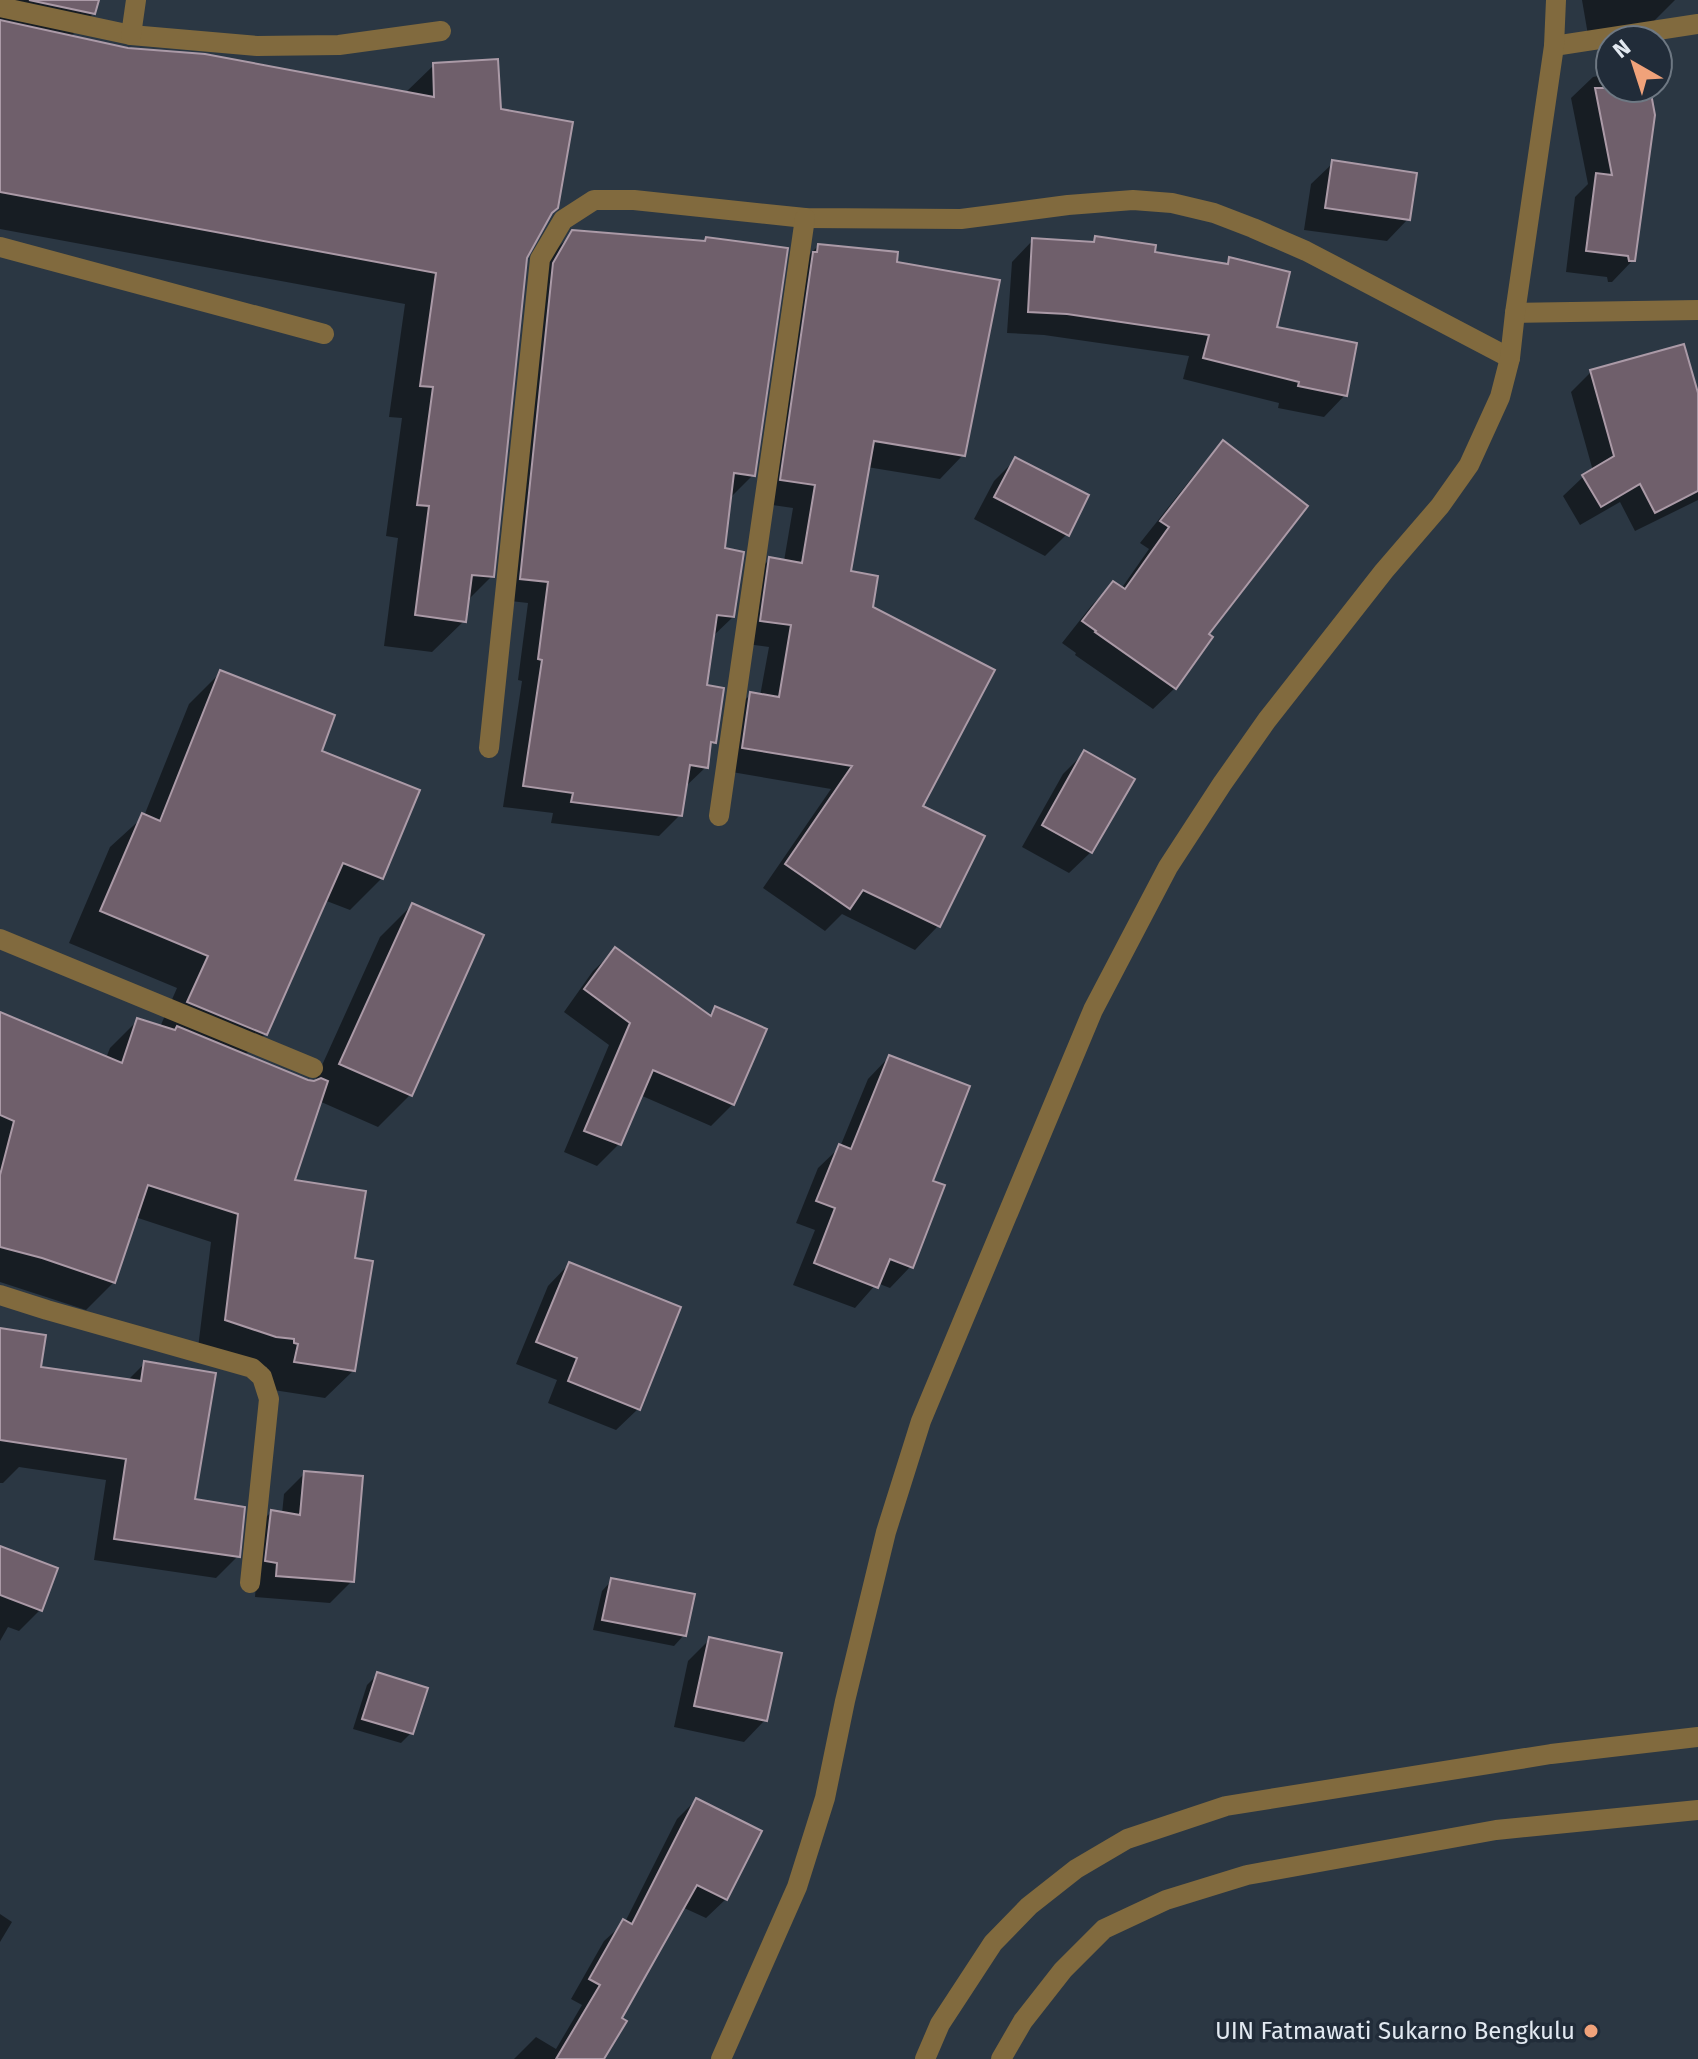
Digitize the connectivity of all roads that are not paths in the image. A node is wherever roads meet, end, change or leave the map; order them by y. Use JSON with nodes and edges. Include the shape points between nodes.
{"nodes":[{"id":1,"x":136,"y":0,"type":"edge"},
{"id":2,"x":1556,"y":0,"type":"edge"},
{"id":3,"x":0,"y":7,"type":"edge"},
{"id":4,"x":1698,"y":24,"type":"edge"},
{"id":5,"x":441,"y":31,"type":"dead end"},
{"id":6,"x":131,"y":35,"type":"junction"},
{"id":7,"x":1554,"y":46,"type":"junction"},
{"id":8,"x":805,"y":218,"type":"junction"},
{"id":9,"x":0,"y":247,"type":"edge"},
{"id":10,"x":1698,"y":310,"type":"edge"},
{"id":11,"x":1515,"y":313,"type":"junction"},
{"id":12,"x":324,"y":334,"type":"dead end"},
{"id":13,"x":1510,"y":358,"type":"junction"},
{"id":14,"x":489,"y":748,"type":"dead end"},
{"id":15,"x":719,"y":816,"type":"dead end"},
{"id":16,"x":0,"y":939,"type":"edge"},
{"id":17,"x":313,"y":1068,"type":"dead end"},
{"id":18,"x":0,"y":1295,"type":"edge"},
{"id":19,"x":250,"y":1583,"type":"dead end"},
{"id":20,"x":1698,"y":1737,"type":"edge"},
{"id":21,"x":1698,"y":1810,"type":"edge"},
{"id":22,"x":721,"y":2059,"type":"edge"},
{"id":23,"x":925,"y":2059,"type":"edge"},
{"id":24,"x":1001,"y":2059,"type":"edge"}],
"edges":[{"from":1,"to":6,"type":"street"},
{"from":2,"to":7,"type":"street"},
{"from":3,"to":6,"type":"street"},
{"from":4,"to":7,"type":"street"},
{"from":5,"to":6,"type":"street","via":[[339,45],[257,46]]},
{"from":7,"to":11,"type":"street"},
{"from":8,"to":13,"type":"street","via":[[961,219],[1133,200],[1172,203],[1214,213],[1306,251]]},
{"from":8,"to":14,"type":"street","via":[[594,200],[563,220],[540,259]]},
{"from":8,"to":15,"type":"street"},
{"from":9,"to":12,"type":"street"},
{"from":10,"to":11,"type":"street"},
{"from":11,"to":13,"type":"street"},
{"from":13,"to":22,"type":"street","via":[[1500,397],[1469,465],[1222,784],[1168,867],[1093,1010],[921,1421],[886,1532],[825,1798],[797,1887]]},
{"from":16,"to":17,"type":"street"},
{"from":18,"to":19,"type":"street","via":[[252,1368],[262,1377],[269,1399]]},
{"from":20,"to":23,"type":"street","via":[[1551,1754],[1226,1806],[1127,1839],[1076,1869],[993,1943],[940,2024]]},
{"from":21,"to":24,"type":"street","via":[[1496,1830],[1247,1875],[1166,1900],[1104,1929],[1063,1970]]}]}
